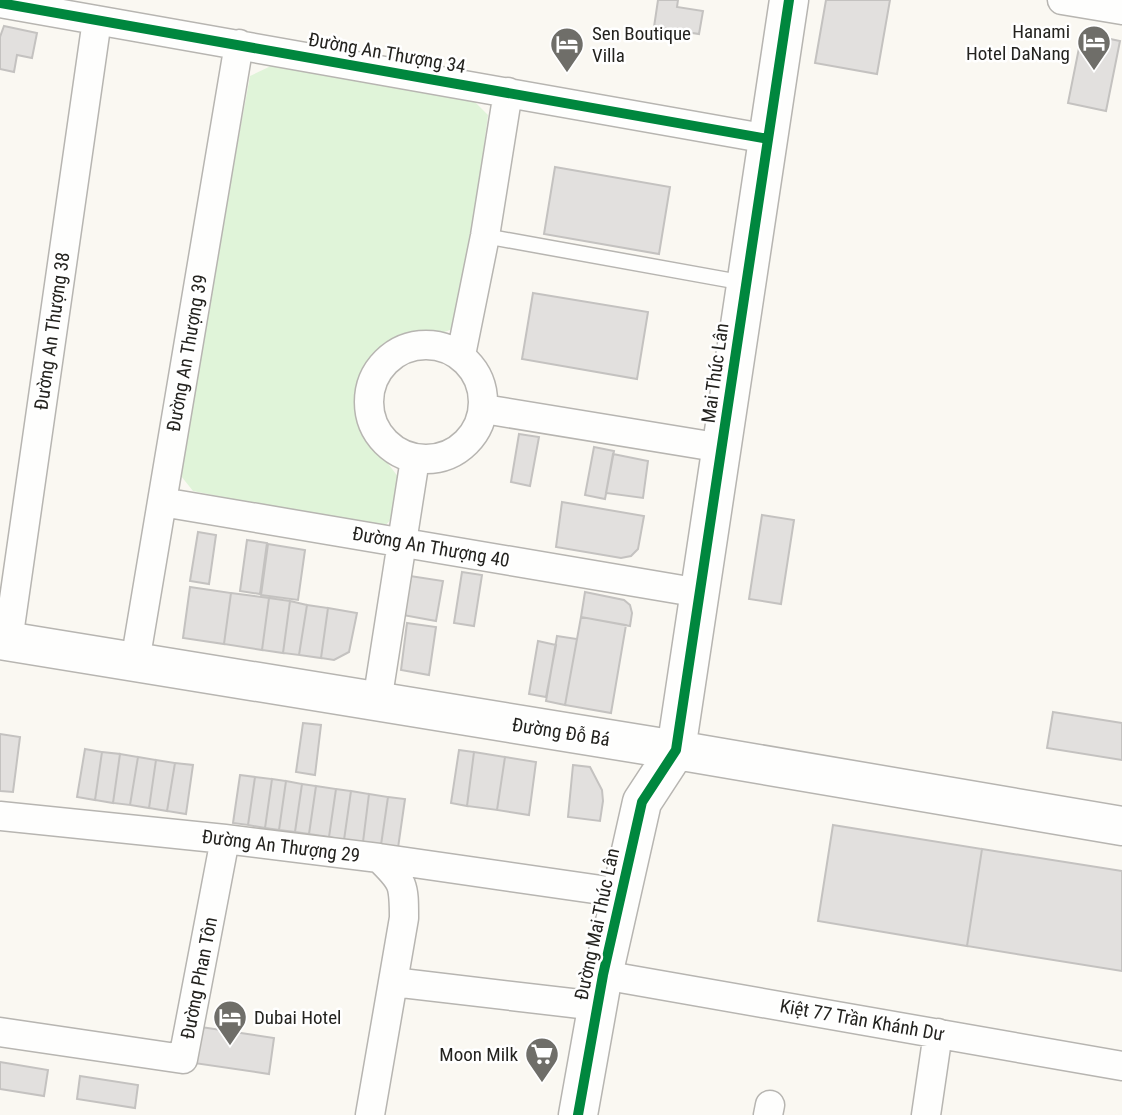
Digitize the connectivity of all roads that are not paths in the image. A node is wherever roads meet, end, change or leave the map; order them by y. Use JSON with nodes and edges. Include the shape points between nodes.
{"nodes":[{"id":1,"x":789,"y":0,"type":"edge"},
{"id":2,"x":1062,"y":0,"type":"edge"},
{"id":3,"x":0,"y":3,"type":"edge"},
{"id":4,"x":1117,"y":6,"type":"edge"},
{"id":5,"x":97,"y":20,"type":"junction"},
{"id":6,"x":239,"y":44,"type":"junction"},
{"id":7,"x":508,"y":92,"type":"junction"},
{"id":8,"x":768,"y":139,"type":"junction"},
{"id":9,"x":485,"y":236,"type":"junction"},
{"id":10,"x":746,"y":283,"type":"junction"},
{"id":11,"x":461,"y":355,"type":"junction"},
{"id":12,"x":484,"y":409,"type":"junction"},
{"id":13,"x":722,"y":448,"type":"junction"},
{"id":14,"x":415,"y":458,"type":"junction"},
{"id":15,"x":162,"y":502,"type":"junction"},
{"id":16,"x":402,"y":542,"type":"junction"},
{"id":17,"x":700,"y":593,"type":"junction"},
{"id":18,"x":4,"y":641,"type":"edge"},
{"id":19,"x":135,"y":662,"type":"junction"},
{"id":20,"x":377,"y":702,"type":"junction"},
{"id":21,"x":676,"y":750,"type":"junction"},
{"id":22,"x":0,"y":817,"type":"edge"},
{"id":23,"x":1122,"y":826,"type":"edge"},
{"id":24,"x":225,"y":839,"type":"junction"},
{"id":25,"x":379,"y":858,"type":"junction"},
{"id":26,"x":622,"y":893,"type":"junction"},
{"id":27,"x":393,"y":982,"type":"junction"},
{"id":28,"x":600,"y":990,"type":"junction"},
{"id":29,"x":0,"y":1032,"type":"edge"},
{"id":30,"x":938,"y":1033,"type":"junction"},
{"id":31,"x":1122,"y":1066,"type":"edge"},
{"id":32,"x":370,"y":1115,"type":"edge"},
{"id":33,"x":578,"y":1115,"type":"edge"},
{"id":34,"x":926,"y":1115,"type":"edge"}],
"edges":[{"from":1,"to":8,"type":"street","name":"Mai Thúc Lân"},
{"from":2,"to":4,"type":"street"},
{"from":3,"to":5,"type":"street","name":"Đường An Thượng 34"},
{"from":5,"to":6,"type":"street","name":"Đường An Thượng 34"},
{"from":5,"to":18,"type":"street","name":"Đường An Thượng 38"},
{"from":6,"to":7,"type":"street","name":"Đường An Thượng 34"},
{"from":6,"to":15,"type":"street","name":"Đường An Thượng 39"},
{"from":7,"to":8,"type":"street","name":"Đường An Thượng 34"},
{"from":7,"to":9,"type":"street"},
{"from":8,"to":10,"type":"street","name":"Mai Thúc Lân"},
{"from":9,"to":10,"type":"lane"},
{"from":9,"to":11,"type":"street"},
{"from":10,"to":13,"type":"street","name":"Mai Thúc Lân"},
{"from":11,"to":12,"type":"street","via":[[480,379]]},
{"from":11,"to":14,"type":"street","via":[[434,345],[407,348],[390,357],[370,387],[373,424],[383,440]]},
{"from":12,"to":13,"type":"street"},
{"from":12,"to":14,"type":"street","via":[[468,443],[435,460]]},
{"from":13,"to":17,"type":"street","name":"Mai Thúc Lân"},
{"from":14,"to":16,"type":"street"},
{"from":15,"to":16,"type":"street","name":"Đường An Thượng 40"},
{"from":15,"to":19,"type":"street","name":"Đường An Thượng 39"},
{"from":16,"to":17,"type":"street","name":"Đường An Thượng 40"},
{"from":16,"to":20,"type":"street"},
{"from":17,"to":21,"type":"street","name":"Mai Thúc Lân"},
{"from":18,"to":19,"type":"street","name":"Đường Đỗ Bá"},
{"from":19,"to":20,"type":"street","name":"Đường Đỗ Bá"},
{"from":20,"to":21,"type":"street","name":"Đường Đỗ Bá"},
{"from":21,"to":23,"type":"street","name":"Đường Đỗ Bá"},
{"from":21,"to":26,"type":"street","name":"Đường Mai Thúc Lân","via":[[642,802]]},
{"from":22,"to":24,"type":"street","name":"Đường An Thượng 29"},
{"from":24,"to":25,"type":"street","name":"Đường An Thượng 29"},
{"from":24,"to":29,"type":"street","name":"Đường Phan Tôn","via":[[183,1059]]},
{"from":25,"to":26,"type":"street"},
{"from":25,"to":27,"type":"street","name":"Đường An Thượng 29","via":[[396,874],[404,890]]},
{"from":26,"to":28,"type":"street","name":"Đường Mai Thúc Lân"},
{"from":27,"to":28,"type":"street","name":"Kiệt 77 Trần Khánh Dư"},
{"from":27,"to":32,"type":"street","name":"Đường An Thượng 29"},
{"from":28,"to":30,"type":"street","name":"Kiệt 77 Trần Khánh Dư"},
{"from":28,"to":33,"type":"street","name":"Đường Mai Thúc Lân"},
{"from":30,"to":31,"type":"street","name":"Kiệt 77 Trần Khánh Dư"},
{"from":30,"to":34,"type":"street"}]}
